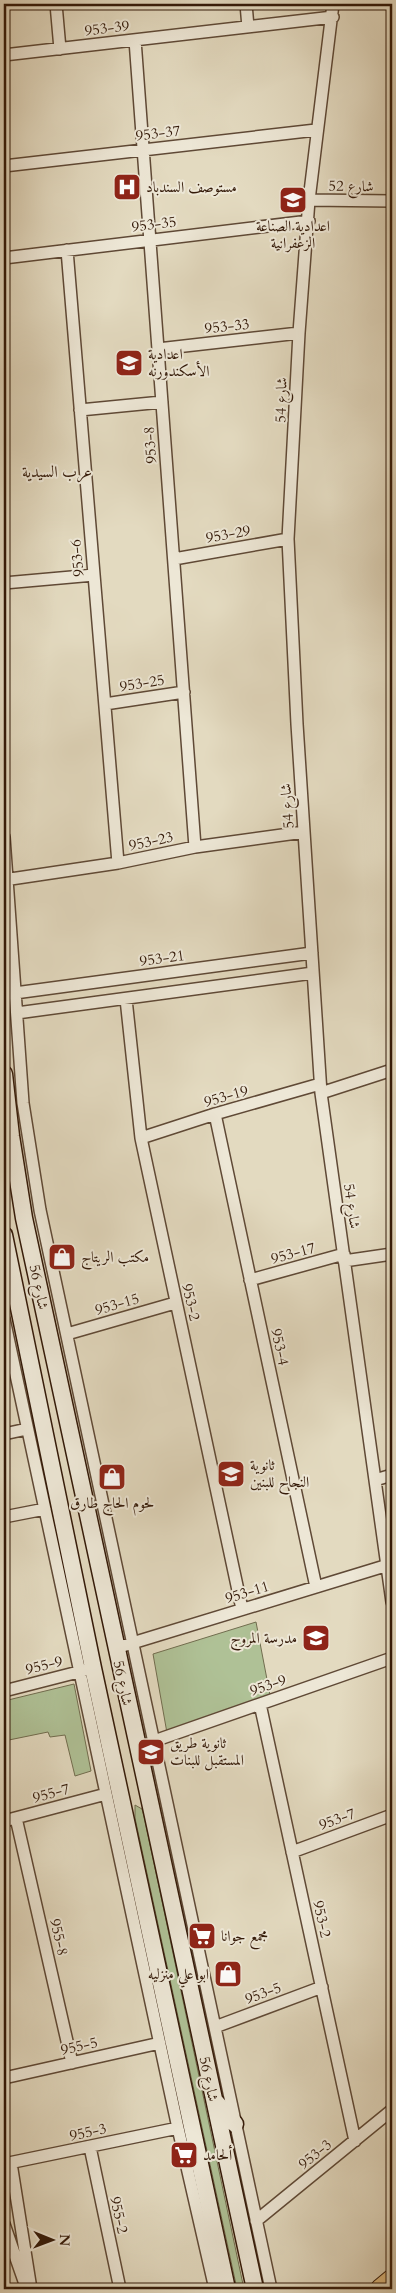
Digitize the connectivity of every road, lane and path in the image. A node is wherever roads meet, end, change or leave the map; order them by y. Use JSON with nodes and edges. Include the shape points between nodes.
{"nodes":[{"id":1,"x":56,"y":4,"type":"edge"},
{"id":2,"x":246,"y":4,"type":"edge"},
{"id":3,"x":333,"y":4,"type":"edge"},
{"id":4,"x":333,"y":17,"type":"junction"},
{"id":5,"x":248,"y":26,"type":"junction"},
{"id":6,"x":135,"y":40,"type":"junction"},
{"id":7,"x":60,"y":48,"type":"junction"},
{"id":8,"x":4,"y":55,"type":"edge"},
{"id":9,"x":316,"y":130,"type":"junction"},
{"id":10,"x":143,"y":150,"type":"junction"},
{"id":11,"x":4,"y":166,"type":"edge"},
{"id":12,"x":309,"y":200,"type":"junction"},
{"id":13,"x":392,"y":202,"type":"edge"},
{"id":14,"x":309,"y":221,"type":"junction"},
{"id":15,"x":150,"y":240,"type":"junction"},
{"id":16,"x":67,"y":250,"type":"junction"},
{"id":17,"x":4,"y":258,"type":"edge"},
{"id":18,"x":299,"y":333,"type":"junction"},
{"id":19,"x":158,"y":349,"type":"junction"},
{"id":20,"x":162,"y":402,"type":"junction"},
{"id":21,"x":80,"y":410,"type":"junction"},
{"id":22,"x":288,"y":539,"type":"junction"},
{"id":23,"x":174,"y":559,"type":"junction"},
{"id":24,"x":94,"y":575,"type":"junction"},
{"id":25,"x":4,"y":583,"type":"edge"},
{"id":26,"x":184,"y":692,"type":"junction"},
{"id":27,"x":105,"y":704,"type":"junction"},
{"id":28,"x":304,"y":832,"type":"junction"},
{"id":29,"x":4,"y":836,"type":"edge"},
{"id":30,"x":195,"y":847,"type":"junction"},
{"id":31,"x":118,"y":863,"type":"junction"},
{"id":32,"x":6,"y":879,"type":"edge"},
{"id":33,"x":312,"y":953,"type":"junction"},
{"id":34,"x":313,"y":973,"type":"junction"},
{"id":35,"x":15,"y":993,"type":"junction"},
{"id":36,"x":126,"y":999,"type":"junction"},
{"id":37,"x":17,"y":1012,"type":"junction"},
{"id":38,"x":392,"y":1070,"type":"edge"},
{"id":39,"x":4,"y":1074,"type":"edge"},
{"id":40,"x":321,"y":1089,"type":"junction"},
{"id":41,"x":215,"y":1114,"type":"junction"},
{"id":42,"x":141,"y":1138,"type":"junction"},
{"id":43,"x":4,"y":1235,"type":"edge"},
{"id":44,"x":392,"y":1254,"type":"edge"},
{"id":45,"x":344,"y":1258,"type":"junction"},
{"id":46,"x":250,"y":1280,"type":"junction"},
{"id":47,"x":176,"y":1303,"type":"junction"},
{"id":48,"x":4,"y":1319,"type":"edge"},
{"id":49,"x":67,"y":1334,"type":"junction"},
{"id":50,"x":27,"y":1429,"type":"junction"},
{"id":51,"x":4,"y":1434,"type":"edge"},
{"id":52,"x":392,"y":1475,"type":"edge"},
{"id":53,"x":376,"y":1480,"type":"junction"},
{"id":54,"x":45,"y":1509,"type":"junction"},
{"id":55,"x":4,"y":1517,"type":"edge"},
{"id":56,"x":388,"y":1565,"type":"junction"},
{"id":57,"x":316,"y":1587,"type":"junction"},
{"id":58,"x":392,"y":1602,"type":"edge"},
{"id":59,"x":106,"y":1604,"type":"junction"},
{"id":60,"x":81,"y":1609,"type":"junction"},
{"id":61,"x":242,"y":1609,"type":"junction"},
{"id":62,"x":111,"y":1625,"type":"junction"},
{"id":63,"x":86,"y":1632,"type":"junction"},
{"id":64,"x":133,"y":1642,"type":"junction"},
{"id":65,"x":116,"y":1648,"type":"junction"},
{"id":66,"x":392,"y":1658,"type":"edge"},
{"id":67,"x":86,"y":1670,"type":"junction"},
{"id":68,"x":4,"y":1691,"type":"edge"},
{"id":69,"x":260,"y":1704,"type":"junction"},
{"id":70,"x":154,"y":1740,"type":"junction"},
{"id":71,"x":106,"y":1794,"type":"junction"},
{"id":72,"x":148,"y":1796,"type":"junction"},
{"id":73,"x":122,"y":1802,"type":"junction"},
{"id":74,"x":392,"y":1815,"type":"edge"},
{"id":75,"x":16,"y":1818,"type":"junction"},
{"id":76,"x":4,"y":1821,"type":"edge"},
{"id":77,"x":292,"y":1852,"type":"junction"},
{"id":78,"x":322,"y":1988,"type":"junction"},
{"id":79,"x":215,"y":2027,"type":"junction"},
{"id":80,"x":160,"y":2043,"type":"junction"},
{"id":81,"x":72,"y":2063,"type":"junction"},
{"id":82,"x":4,"y":2078,"type":"edge"},
{"id":83,"x":214,"y":2100,"type":"junction"},
{"id":84,"x":392,"y":2110,"type":"edge"},
{"id":85,"x":235,"y":2124,"type":"junction"},
{"id":86,"x":178,"y":2128,"type":"junction"},
{"id":87,"x":355,"y":2141,"type":"junction"},
{"id":88,"x":90,"y":2147,"type":"junction"},
{"id":89,"x":8,"y":2164,"type":"edge"},
{"id":90,"x":256,"y":2221,"type":"junction"},
{"id":91,"x":4,"y":2224,"type":"edge"},
{"id":92,"x":392,"y":2280,"type":"edge"},
{"id":93,"x":27,"y":2289,"type":"edge"},
{"id":94,"x":31,"y":2289,"type":"edge"},
{"id":95,"x":120,"y":2289,"type":"edge"},
{"id":96,"x":215,"y":2289,"type":"edge"},
{"id":97,"x":227,"y":2289,"type":"edge"},
{"id":98,"x":255,"y":2289,"type":"edge"},
{"id":99,"x":271,"y":2289,"type":"edge"},
{"id":100,"x":380,"y":2289,"type":"edge"}],
"edges":[{"from":1,"to":7,"type":"street"},
{"from":2,"to":5,"type":"street"},
{"from":3,"to":4,"type":"street","name":"شارع 54"},
{"from":4,"to":5,"type":"street","name":"953-39"},
{"from":4,"to":9,"type":"street","name":"شارع 54"},
{"from":5,"to":6,"type":"street","name":"953-39"},
{"from":6,"to":7,"type":"street","name":"953-39"},
{"from":6,"to":10,"type":"street","name":"953-8"},
{"from":7,"to":8,"type":"street","name":"953-39"},
{"from":9,"to":10,"type":"street","name":"953-37"},
{"from":9,"to":12,"type":"street","name":"شارع 54"},
{"from":10,"to":11,"type":"street","name":"953-37"},
{"from":10,"to":15,"type":"street","name":"953-8"},
{"from":12,"to":13,"type":"street","name":"شارع 52"},
{"from":12,"to":14,"type":"street","name":"شارع 54"},
{"from":14,"to":15,"type":"street","name":"953-35"},
{"from":14,"to":18,"type":"street","name":"شارع 54"},
{"from":15,"to":16,"type":"street","name":"953-35"},
{"from":15,"to":19,"type":"street","name":"953-8"},
{"from":16,"to":17,"type":"street","name":"953-35"},
{"from":16,"to":21,"type":"street","name":"953-6"},
{"from":18,"to":19,"type":"street","name":"953-33"},
{"from":18,"to":22,"type":"street","name":"شارع 54"},
{"from":19,"to":20,"type":"street","name":"953-8"},
{"from":20,"to":21,"type":"street"},
{"from":20,"to":23,"type":"street","name":"953-8"},
{"from":21,"to":24,"type":"street","name":"953-6"},
{"from":22,"to":23,"type":"street","name":"953-29"},
{"from":22,"to":28,"type":"street","name":"شارع 54"},
{"from":23,"to":26,"type":"street","name":"953-8"},
{"from":24,"to":25,"type":"street"},
{"from":24,"to":27,"type":"street","name":"953-6"},
{"from":26,"to":27,"type":"street","name":"953-25"},
{"from":26,"to":30,"type":"street","name":"953-8"},
{"from":27,"to":31,"type":"street","name":"953-6"},
{"from":28,"to":30,"type":"street","name":"953-23"},
{"from":28,"to":33,"type":"street","name":"شارع 54"},
{"from":29,"to":32,"type":"street"},
{"from":30,"to":31,"type":"street","name":"953-23"},
{"from":31,"to":32,"type":"street","name":"953-23"},
{"from":32,"to":35,"type":"street"},
{"from":33,"to":34,"type":"street","name":"شارع 54"},
{"from":33,"to":35,"type":"street","name":"953-21"},
{"from":34,"to":36,"type":"street"},
{"from":34,"to":40,"type":"street","name":"شارع 54"},
{"from":35,"to":37,"type":"street"},
{"from":36,"to":37,"type":"street"},
{"from":36,"to":42,"type":"street","name":"953-2"},
{"from":37,"to":49,"type":"street","via":[[26,1128]]},
{"from":38,"to":40,"type":"street","name":"953-19"},
{"from":39,"to":59,"type":"street","name":"شارع 56","via":[[24,1218]]},
{"from":40,"to":41,"type":"street","name":"953-19"},
{"from":40,"to":45,"type":"street","name":"شارع 54"},
{"from":41,"to":42,"type":"street","name":"953-19"},
{"from":41,"to":46,"type":"street","name":"953-4"},
{"from":42,"to":47,"type":"street","name":"953-2"},
{"from":43,"to":60,"type":"street","name":"شارع 56"},
{"from":44,"to":45,"type":"street","name":"953-17"},
{"from":45,"to":46,"type":"street","name":"953-17"},
{"from":45,"to":53,"type":"street","name":"شارع 54"},
{"from":46,"to":57,"type":"street","name":"953-4"},
{"from":47,"to":49,"type":"street","name":"953-15"},
{"from":47,"to":61,"type":"street","name":"953-2"},
{"from":48,"to":50,"type":"street"},
{"from":49,"to":64,"type":"street"},
{"from":50,"to":51,"type":"street"},
{"from":50,"to":54,"type":"street"},
{"from":52,"to":53,"type":"street"},
{"from":53,"to":56,"type":"street","name":"شارع 54"},
{"from":54,"to":55,"type":"street"},
{"from":54,"to":67,"type":"street"},
{"from":56,"to":57,"type":"street","name":"953-11"},
{"from":56,"to":58,"type":"street","name":"شارع 54"},
{"from":57,"to":61,"type":"street","name":"953-11"},
{"from":59,"to":60,"type":"street","via":[[95,1612]]},
{"from":59,"to":62,"type":"street","name":"شارع 56"},
{"from":60,"to":63,"type":"street","name":"شارع 56"},
{"from":61,"to":64,"type":"street","name":"953-11"},
{"from":62,"to":63,"type":"street","via":[[96,1622]]},
{"from":62,"to":65,"type":"street","name":"شارع 56"},
{"from":63,"to":67,"type":"street","name":"شارع 56"},
{"from":64,"to":65,"type":"street","name":"953-11"},
{"from":64,"to":70,"type":"street"},
{"from":65,"to":72,"type":"street","name":"شارع 56"},
{"from":66,"to":69,"type":"street","name":"953-9"},
{"from":67,"to":68,"type":"street","name":"955-9"},
{"from":67,"to":71,"type":"street"},
{"from":67,"to":73,"type":"street","name":"شارع 56"},
{"from":69,"to":70,"type":"street","name":"953-9"},
{"from":69,"to":77,"type":"street","name":"953-2"},
{"from":70,"to":79,"type":"street"},
{"from":71,"to":75,"type":"street","name":"955-7"},
{"from":71,"to":80,"type":"street"},
{"from":72,"to":73,"type":"street"},
{"from":72,"to":83,"type":"street","name":"شارع 56"},
{"from":73,"to":97,"type":"street","name":"شارع 56"},
{"from":74,"to":77,"type":"street","name":"953-7"},
{"from":75,"to":76,"type":"street","name":"955-7"},
{"from":75,"to":81,"type":"street","name":"955-8"},
{"from":77,"to":78,"type":"street","name":"953-2"},
{"from":78,"to":79,"type":"street","name":"953-5"},
{"from":78,"to":87,"type":"street","name":"953-2"},
{"from":79,"to":85,"type":"street"},
{"from":80,"to":81,"type":"street","name":"955-5"},
{"from":80,"to":86,"type":"street"},
{"from":81,"to":82,"type":"street","name":"955-5"},
{"from":83,"to":85,"type":"street"},
{"from":83,"to":98,"type":"street","name":"شارع 56"},
{"from":84,"to":87,"type":"street","name":"953-3"},
{"from":85,"to":90,"type":"street"},
{"from":86,"to":88,"type":"street","name":"955-3"},
{"from":86,"to":96,"type":"street"},
{"from":87,"to":90,"type":"street","name":"953-3"},
{"from":88,"to":89,"type":"street","name":"955-3"},
{"from":88,"to":95,"type":"street","name":"955-2"},
{"from":89,"to":94,"type":"street"},
{"from":90,"to":99,"type":"street"},
{"from":91,"to":93,"type":"street"},
{"from":92,"to":100,"type":"main road"}]}
